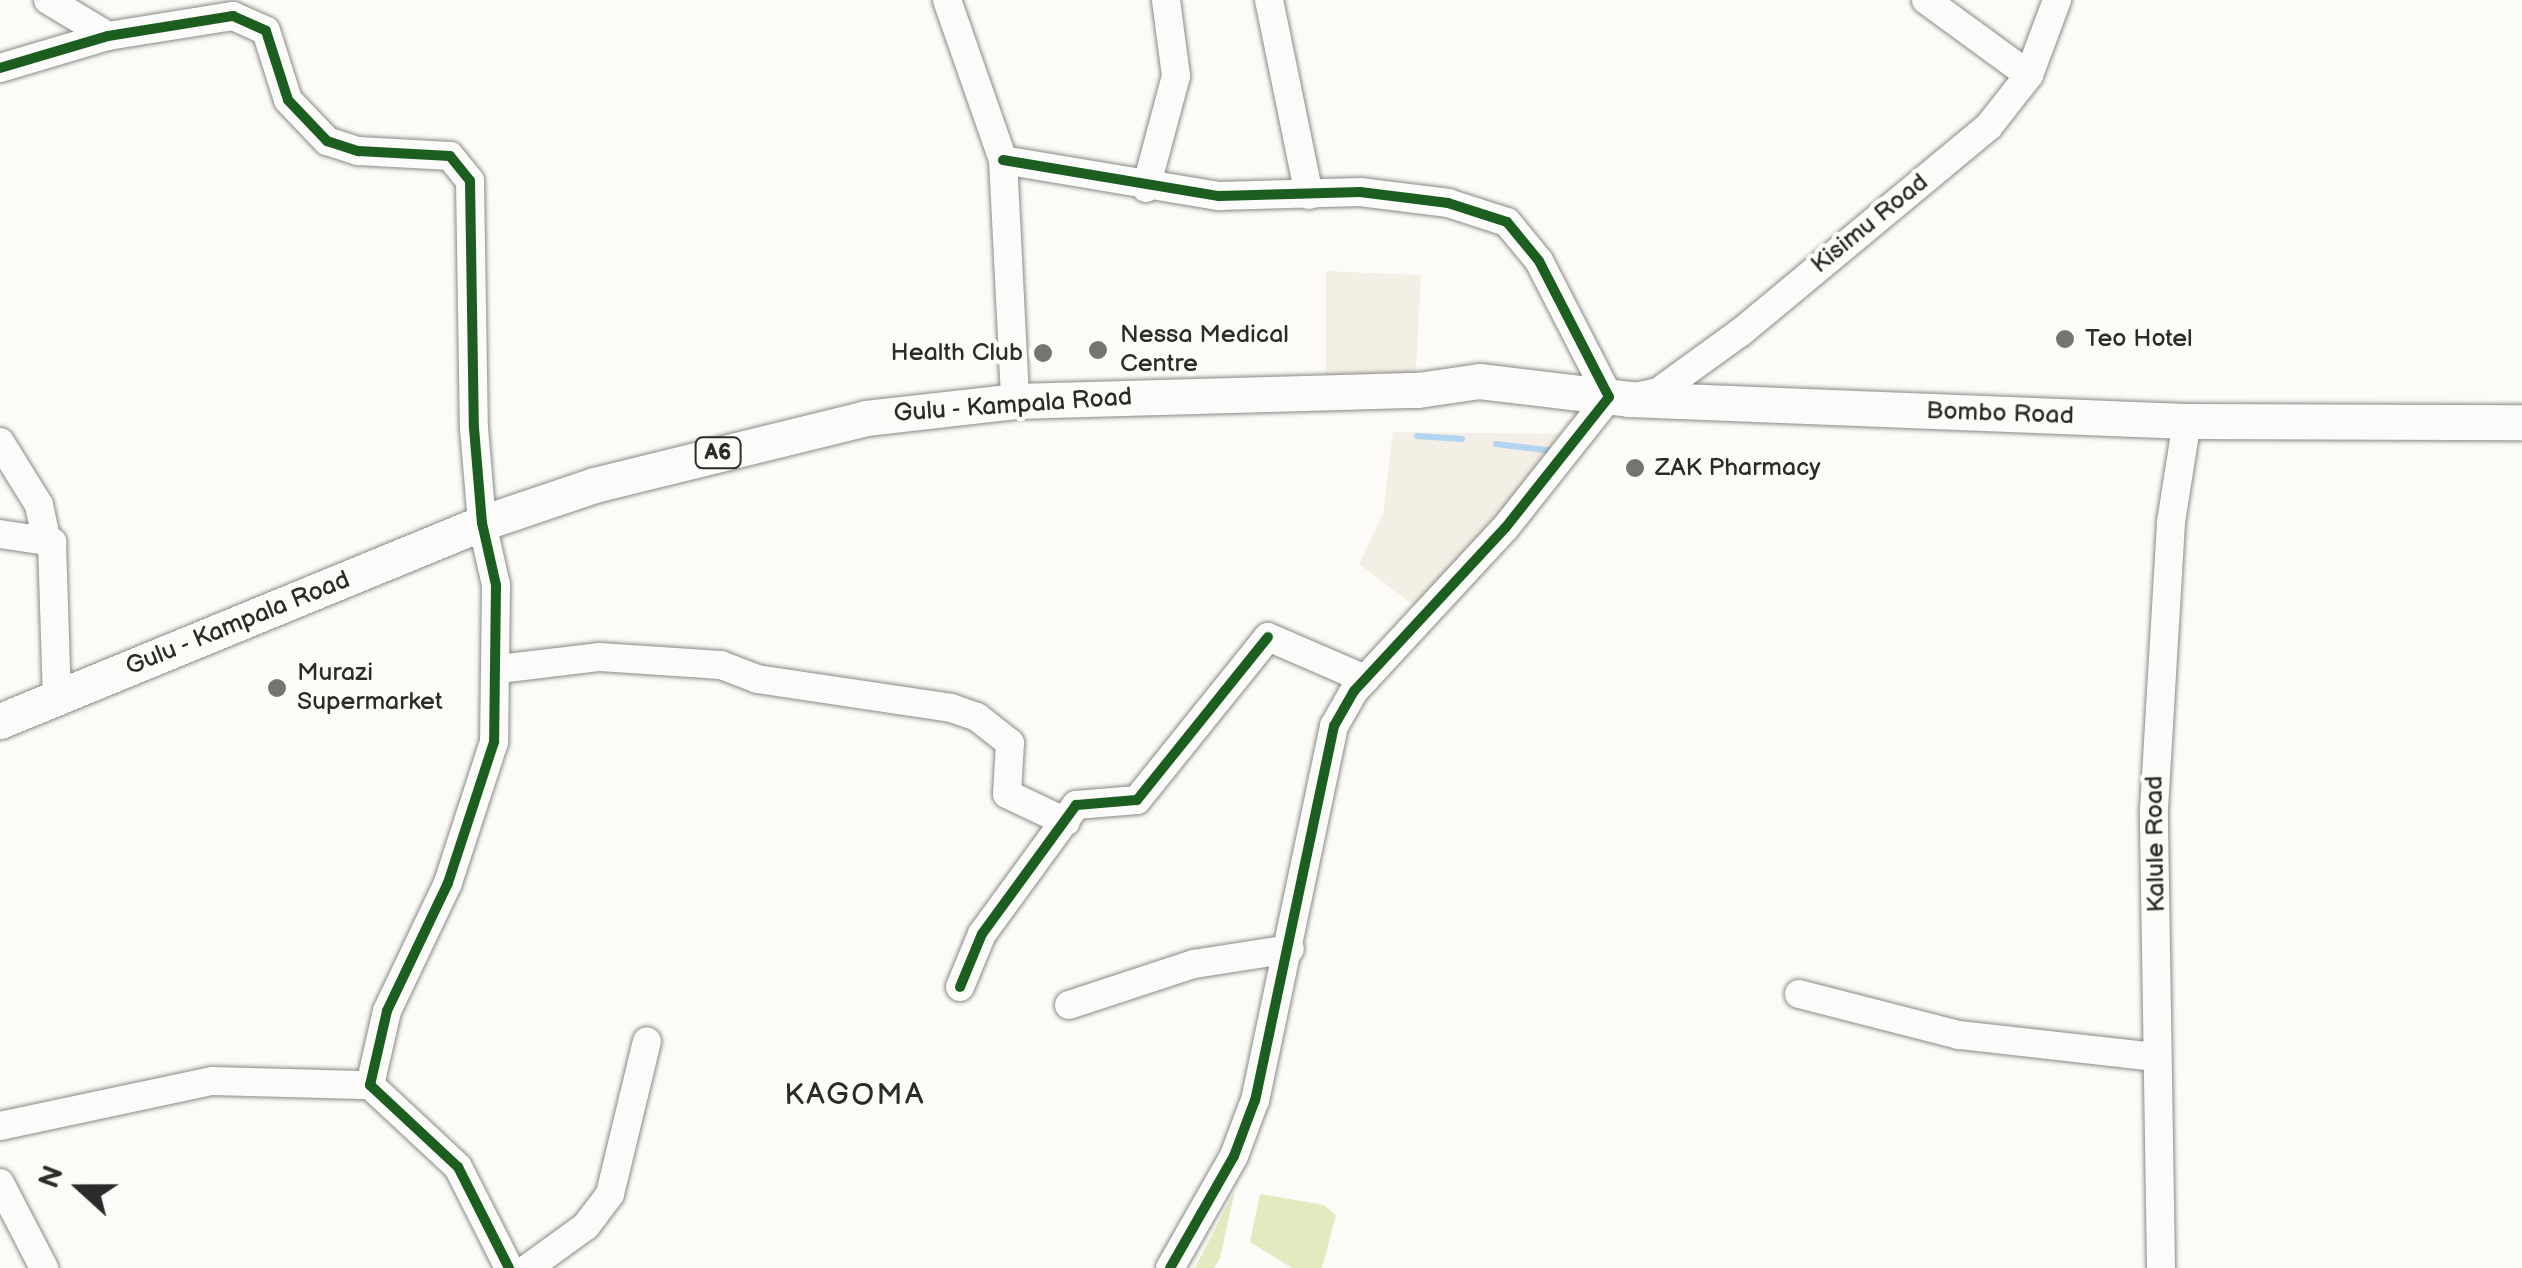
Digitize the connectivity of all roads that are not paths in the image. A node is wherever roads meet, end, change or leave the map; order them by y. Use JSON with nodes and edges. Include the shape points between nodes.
{"nodes":[{"id":1,"x":48,"y":0,"type":"edge"},
{"id":2,"x":947,"y":0,"type":"edge"},
{"id":3,"x":1166,"y":0,"type":"edge"},
{"id":4,"x":1269,"y":0,"type":"edge"},
{"id":5,"x":1926,"y":0,"type":"edge"},
{"id":6,"x":2057,"y":0,"type":"edge"},
{"id":7,"x":207,"y":10,"type":"edge"},
{"id":8,"x":108,"y":36,"type":"junction"},
{"id":9,"x":0,"y":68,"type":"edge"},
{"id":10,"x":2030,"y":74,"type":"junction"},
{"id":11,"x":1003,"y":160,"type":"junction"},
{"id":12,"x":1146,"y":188,"type":"junction"},
{"id":13,"x":1309,"y":195,"type":"junction"},
{"id":14,"x":1479,"y":381,"type":"joint"},
{"id":15,"x":1619,"y":398,"type":"junction"},
{"id":16,"x":1015,"y":401,"type":"junction"},
{"id":17,"x":2187,"y":421,"type":"junction"},
{"id":18,"x":2522,"y":422,"type":"edge"},
{"id":19,"x":0,"y":442,"type":"edge"},
{"id":20,"x":482,"y":523,"type":"junction"},
{"id":21,"x":0,"y":534,"type":"edge"},
{"id":22,"x":46,"y":537,"type":"junction"},
{"id":23,"x":499,"y":669,"type":"junction"},
{"id":24,"x":1365,"y":680,"type":"junction"},
{"id":25,"x":57,"y":698,"type":"junction"},
{"id":26,"x":0,"y":721,"type":"edge"},
{"id":27,"x":1066,"y":822,"type":"junction"},
{"id":28,"x":1290,"y":949,"type":"junction"},
{"id":29,"x":960,"y":987,"type":"dead end"},
{"id":30,"x":1799,"y":994,"type":"dead end"},
{"id":31,"x":1069,"y":1005,"type":"dead end"},
{"id":32,"x":647,"y":1041,"type":"dead end"},
{"id":33,"x":2155,"y":1057,"type":"junction"},
{"id":34,"x":370,"y":1085,"type":"junction"},
{"id":35,"x":0,"y":1126,"type":"edge"},
{"id":36,"x":0,"y":1182,"type":"edge"},
{"id":37,"x":44,"y":1268,"type":"edge"},
{"id":38,"x":509,"y":1268,"type":"edge"},
{"id":39,"x":528,"y":1268,"type":"edge"},
{"id":40,"x":1170,"y":1268,"type":"edge"},
{"id":41,"x":2161,"y":1268,"type":"edge"}],
"edges":[{"from":1,"to":8,"type":"street"},
{"from":2,"to":11,"type":"street"},
{"from":3,"to":12,"type":"street","via":[[1176,76]]},
{"from":4,"to":13,"type":"street"},
{"from":5,"to":10,"type":"street"},
{"from":6,"to":10,"type":"street","name":"Kisimu Road"},
{"from":7,"to":8,"type":"street"},
{"from":7,"to":20,"type":"street","via":[[266,31],[288,100],[326,141],[358,151],[450,156],[470,180]]},
{"from":8,"to":9,"type":"street"},
{"from":10,"to":15,"type":"street","name":"Kisimu Road","via":[[1989,126],[1741,332],[1658,392]]},
{"from":11,"to":12,"type":"street"},
{"from":11,"to":16,"type":"street"},
{"from":12,"to":13,"type":"street"},
{"from":13,"to":15,"type":"street","via":[[1360,192],[1448,204],[1508,222],[1539,260]]},
{"from":14,"to":15,"type":"main road","name":"Bombo Road"},
{"from":14,"to":16,"type":"main road","name":"Gulu - Kampala Road","number":"A6","via":[[1418,390]]},
{"from":15,"to":17,"type":"main road","name":"Bombo Road"},
{"from":15,"to":24,"type":"street"},
{"from":16,"to":20,"type":"main road","name":"Gulu - Kampala Road","number":"A6","via":[[866,418],[594,485]]},
{"from":17,"to":18,"type":"main road","name":"Bombo Road"},
{"from":17,"to":33,"type":"street","name":"Kalule Road","via":[[2171,522],[2158,706]]},
{"from":19,"to":22,"type":"street","via":[[39,505]]},
{"from":20,"to":23,"type":"street","via":[[496,585]]},
{"from":20,"to":25,"type":"main road","name":"Gulu - Kampala Road","number":"A6"},
{"from":21,"to":22,"type":"street"},
{"from":22,"to":25,"type":"street","via":[[55,550]]},
{"from":23,"to":27,"type":"street","via":[[600,656],[721,665],[757,679],[951,708],[977,717],[1010,743],[1006,794]]},
{"from":23,"to":34,"type":"street","via":[[494,742],[479,802],[428,933],[387,1011]]},
{"from":24,"to":27,"type":"street","via":[[1268,637],[1137,800],[1130,806],[1086,802]]},
{"from":24,"to":28,"type":"street","via":[[1334,726],[1308,828]]},
{"from":25,"to":26,"type":"main road","name":"Gulu - Kampala Road","number":"A6"},
{"from":27,"to":29,"type":"street","via":[[982,934]]},
{"from":28,"to":31,"type":"street","via":[[1194,964]]},
{"from":28,"to":40,"type":"street","via":[[1255,1100],[1234,1156]]},
{"from":30,"to":33,"type":"street","via":[[1959,1035]]},
{"from":32,"to":39,"type":"street","via":[[610,1194],[586,1226]]},
{"from":33,"to":41,"type":"street","name":"Kalule Road"},
{"from":34,"to":35,"type":"street","via":[[212,1081]]},
{"from":34,"to":38,"type":"street","via":[[458,1166]]},
{"from":36,"to":37,"type":"street"}]}
